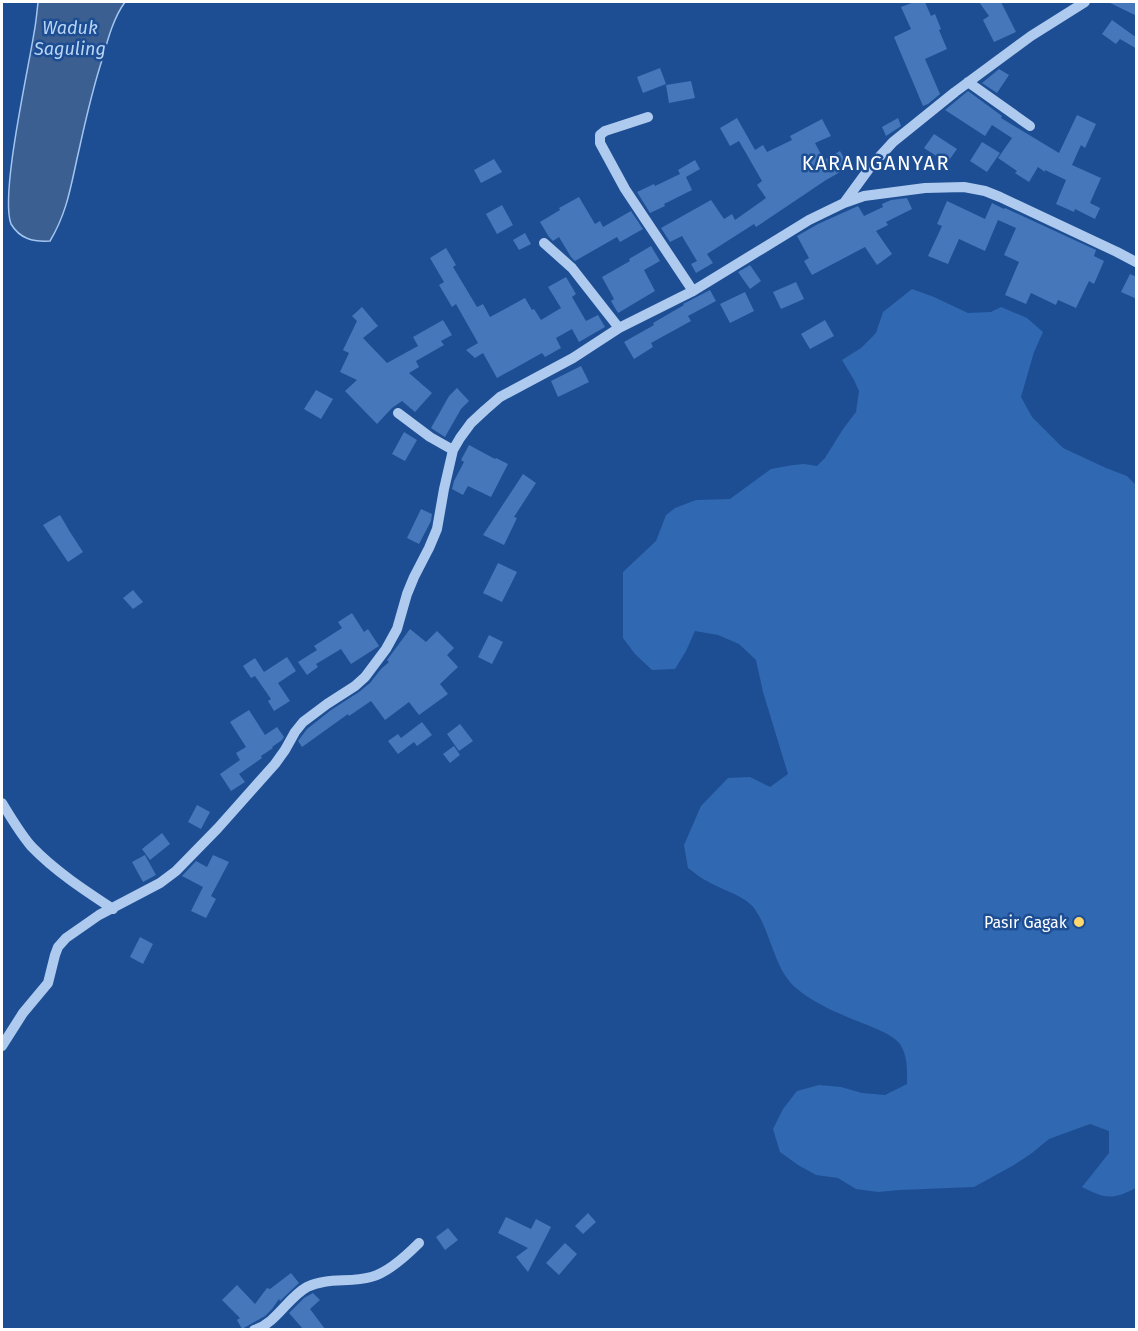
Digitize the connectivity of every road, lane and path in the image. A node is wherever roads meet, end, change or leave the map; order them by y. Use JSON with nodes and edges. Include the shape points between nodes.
{"nodes":[{"id":1,"x":1085,"y":2,"type":"edge"},
{"id":2,"x":968,"y":82,"type":"junction"},
{"id":3,"x":648,"y":117,"type":"dead end"},
{"id":4,"x":1030,"y":126,"type":"dead end"},
{"id":5,"x":844,"y":203,"type":"junction"},
{"id":6,"x":543,"y":243,"type":"dead end"},
{"id":7,"x":1137,"y":262,"type":"edge"},
{"id":8,"x":693,"y":291,"type":"junction"},
{"id":9,"x":619,"y":328,"type":"junction"},
{"id":10,"x":398,"y":413,"type":"dead end"},
{"id":11,"x":453,"y":450,"type":"junction"},
{"id":12,"x":2,"y":803,"type":"edge"},
{"id":13,"x":113,"y":909,"type":"junction"},
{"id":14,"x":2,"y":1046,"type":"edge"},
{"id":15,"x":419,"y":1243,"type":"dead end"},
{"id":16,"x":254,"y":1329,"type":"edge"}],
"edges":[{"from":1,"to":2,"type":"street"},
{"from":2,"to":4,"type":"street"},
{"from":2,"to":5,"type":"street","via":[[893,142]]},
{"from":3,"to":8,"type":"street","via":[[605,131],[600,135],[600,143],[625,189]]},
{"from":5,"to":7,"type":"street","via":[[864,196],[925,188],[985,191]]},
{"from":5,"to":8,"type":"street"},
{"from":6,"to":9,"type":"street","via":[[572,268]]},
{"from":8,"to":9,"type":"street"},
{"from":9,"to":11,"type":"street","via":[[500,397],[471,423]]},
{"from":10,"to":11,"type":"street"},
{"from":11,"to":13,"type":"street","via":[[437,529],[386,649],[365,677],[303,722],[275,764],[176,871]]},
{"from":12,"to":13,"type":"street","via":[[24,837],[43,857]]},
{"from":13,"to":14,"type":"street","via":[[74,932],[58,947],[48,983]]},
{"from":15,"to":16,"type":"street","via":[[371,1277],[308,1287],[272,1320]]}]}
